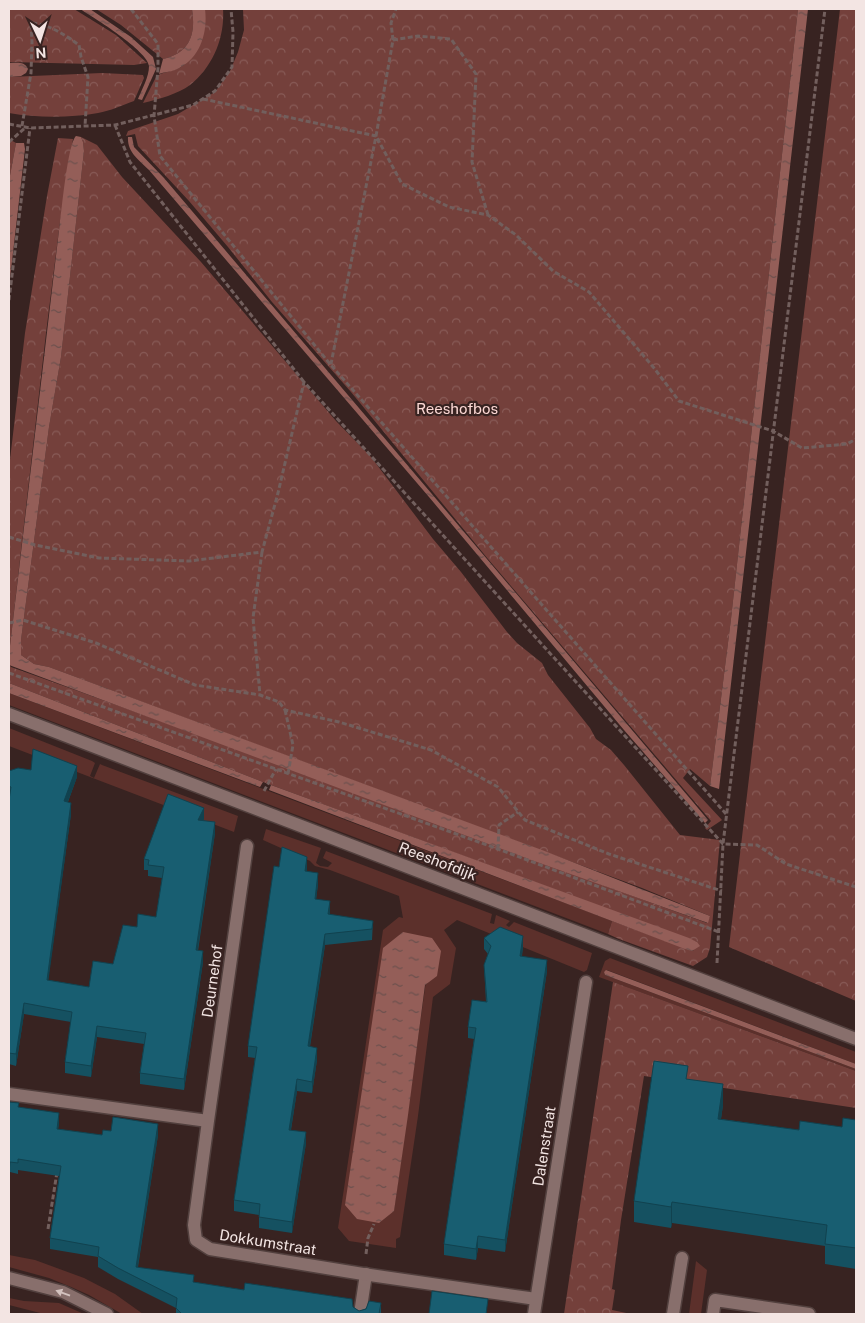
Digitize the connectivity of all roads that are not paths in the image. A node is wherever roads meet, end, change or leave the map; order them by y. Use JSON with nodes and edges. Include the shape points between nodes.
{"nodes":[{"id":1,"x":9,"y":714,"type":"edge"},
{"id":2,"x":247,"y":846,"type":"dead end"},
{"id":3,"x":586,"y":982,"type":"dead end"},
{"id":4,"x":856,"y":1039,"type":"edge"},
{"id":5,"x":9,"y":1094,"type":"edge"},
{"id":6,"x":208,"y":1122,"type":"junction"},
{"id":7,"x":682,"y":1258,"type":"dead end"},
{"id":8,"x":364,"y":1274,"type":"junction"},
{"id":9,"x":9,"y":1278,"type":"edge"},
{"id":10,"x":536,"y":1300,"type":"junction"},
{"id":11,"x":107,"y":1314,"type":"edge"},
{"id":12,"x":360,"y":1314,"type":"edge"},
{"id":13,"x":534,"y":1314,"type":"edge"},
{"id":14,"x":674,"y":1314,"type":"edge"},
{"id":15,"x":713,"y":1314,"type":"edge"},
{"id":16,"x":809,"y":1314,"type":"edge"}],
"edges":[{"from":1,"to":4,"type":"street","name":"Reeshofdijk"},
{"from":2,"to":6,"type":"street","name":"Deurnehof"},
{"from":3,"to":10,"type":"street","name":"Dalenstraat"},
{"from":5,"to":6,"type":"street"},
{"from":6,"to":8,"type":"street","name":"Dokkumstraat","via":[[194,1225],[196,1240],[210,1249]]},
{"from":7,"to":14,"type":"street"},
{"from":8,"to":10,"type":"street","name":"Dokkumstraat"},
{"from":8,"to":12,"type":"street"},
{"from":11,"to":9,"type":"street","one_way":true,"via":[[63,1292]]},
{"from":10,"to":13,"type":"street","name":"Dalenstraat"},
{"from":15,"to":16,"type":"street","via":[[715,1300]]}]}
